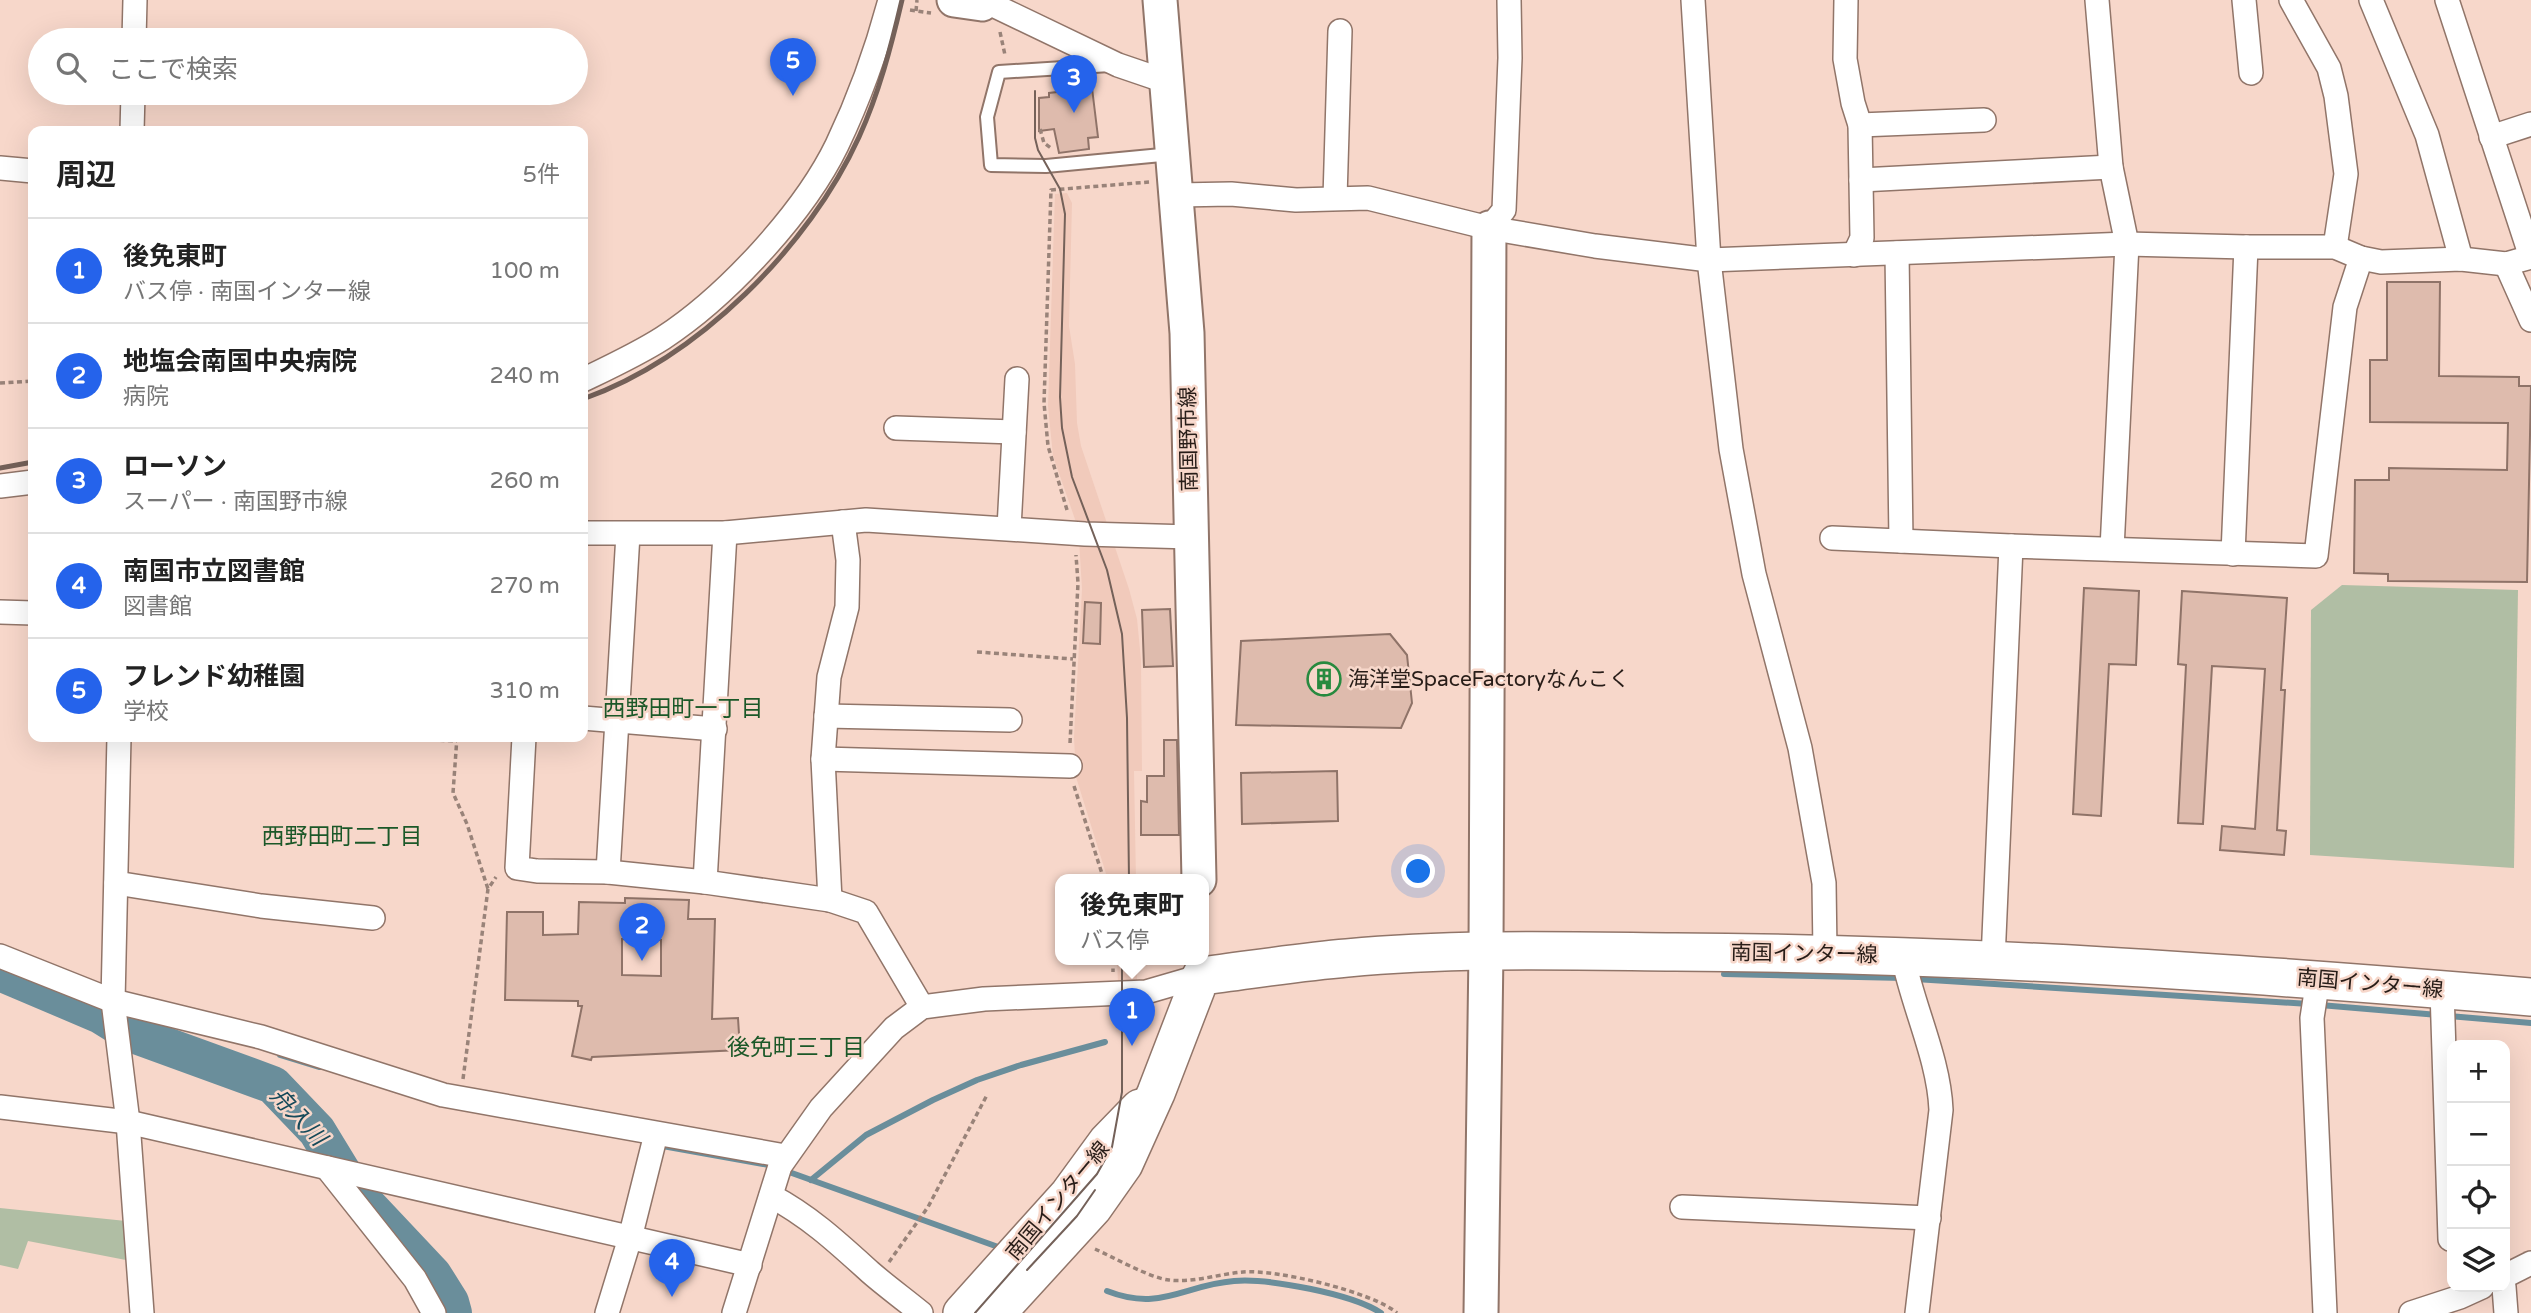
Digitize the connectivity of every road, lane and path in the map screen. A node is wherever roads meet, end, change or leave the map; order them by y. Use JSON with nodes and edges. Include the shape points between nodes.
{"nodes":[{"id":1,"x":135,"y":0,"type":"edge"},
{"id":2,"x":890,"y":0,"type":"edge"},
{"id":3,"x":918,"y":0,"type":"edge"},
{"id":4,"x":1160,"y":0,"type":"edge"},
{"id":5,"x":1509,"y":0,"type":"edge"},
{"id":6,"x":1693,"y":0,"type":"edge"},
{"id":7,"x":1846,"y":0,"type":"edge"},
{"id":8,"x":2098,"y":0,"type":"edge"},
{"id":9,"x":2244,"y":0,"type":"edge"},
{"id":10,"x":2291,"y":0,"type":"edge"},
{"id":11,"x":2371,"y":0,"type":"edge"},
{"id":12,"x":2446,"y":0,"type":"edge"},
{"id":13,"x":979,"y":2,"type":"edge"},
{"id":14,"x":916,"y":11,"type":"dead end"},
{"id":15,"x":134,"y":28,"type":"edge"},
{"id":16,"x":1340,"y":31,"type":"dead end"},
{"id":17,"x":1118,"y":65,"type":"junction"},
{"id":18,"x":2250,"y":73,"type":"dead end"},
{"id":19,"x":1165,"y":81,"type":"junction"},
{"id":20,"x":133,"y":105,"type":"edge"},
{"id":21,"x":1984,"y":120,"type":"dead end"},
{"id":22,"x":2531,"y":124,"type":"edge"},
{"id":23,"x":1860,"y":125,"type":"junction"},
{"id":24,"x":132,"y":126,"type":"edge"},
{"id":25,"x":2491,"y":137,"type":"junction"},
{"id":26,"x":2111,"y":167,"type":"junction"},
{"id":27,"x":0,"y":169,"type":"edge"},
{"id":28,"x":28,"y":171,"type":"edge"},
{"id":29,"x":1176,"y":176,"type":"junction"},
{"id":30,"x":1861,"y":180,"type":"junction"},
{"id":31,"x":1335,"y":198,"type":"junction"},
{"id":32,"x":1489,"y":228,"type":"junction"},
{"id":33,"x":2127,"y":244,"type":"junction"},
{"id":34,"x":2246,"y":247,"type":"junction"},
{"id":35,"x":2335,"y":247,"type":"junction"},
{"id":36,"x":1897,"y":253,"type":"junction"},
{"id":37,"x":1854,"y":255,"type":"junction"},
{"id":38,"x":2531,"y":257,"type":"edge"},
{"id":39,"x":2361,"y":258,"type":"junction"},
{"id":40,"x":2461,"y":259,"type":"junction"},
{"id":41,"x":1709,"y":260,"type":"junction"},
{"id":42,"x":2506,"y":264,"type":"junction"},
{"id":43,"x":2531,"y":320,"type":"edge"},
{"id":44,"x":588,"y":377,"type":"edge"},
{"id":45,"x":1017,"y":379,"type":"dead end"},
{"id":46,"x":28,"y":380,"type":"edge"},
{"id":47,"x":0,"y":383,"type":"edge"},
{"id":48,"x":896,"y":428,"type":"dead end"},
{"id":49,"x":1014,"y":432,"type":"junction"},
{"id":50,"x":28,"y":483,"type":"edge"},
{"id":51,"x":0,"y":486,"type":"edge"},
{"id":52,"x":843,"y":522,"type":"junction"},
{"id":53,"x":1009,"y":528,"type":"junction"},
{"id":54,"x":588,"y":533,"type":"edge"},
{"id":55,"x":725,"y":533,"type":"junction"},
{"id":56,"x":1075,"y":533,"type":"junction"},
{"id":57,"x":628,"y":534,"type":"junction"},
{"id":58,"x":1191,"y":537,"type":"junction"},
{"id":59,"x":1832,"y":538,"type":"dead end"},
{"id":60,"x":1901,"y":541,"type":"junction"},
{"id":61,"x":2011,"y":546,"type":"junction"},
{"id":62,"x":2112,"y":549,"type":"junction"},
{"id":63,"x":2233,"y":554,"type":"junction"},
{"id":64,"x":0,"y":612,"type":"edge"},
{"id":65,"x":28,"y":613,"type":"edge"},
{"id":66,"x":977,"y":652,"type":"dead end"},
{"id":67,"x":1073,"y":659,"type":"junction"},
{"id":68,"x":826,"y":716,"type":"junction"},
{"id":69,"x":588,"y":718,"type":"edge"},
{"id":70,"x":1010,"y":720,"type":"dead end"},
{"id":71,"x":618,"y":721,"type":"junction"},
{"id":72,"x":715,"y":729,"type":"junction"},
{"id":73,"x":119,"y":742,"type":"edge"},
{"id":74,"x":457,"y":742,"type":"edge"},
{"id":75,"x":524,"y":742,"type":"edge"},
{"id":76,"x":823,"y":759,"type":"junction"},
{"id":77,"x":1070,"y":766,"type":"junction"},
{"id":78,"x":517,"y":862,"type":"junction"},
{"id":79,"x":608,"y":872,"type":"junction"},
{"id":80,"x":1102,"y":874,"type":"edge"},
{"id":81,"x":1199,"y":874,"type":"edge"},
{"id":82,"x":705,"y":882,"type":"junction"},
{"id":83,"x":116,"y":883,"type":"junction"},
{"id":84,"x":488,"y":889,"type":"junction"},
{"id":85,"x":830,"y":900,"type":"junction"},
{"id":86,"x":373,"y":918,"type":"dead end"},
{"id":87,"x":1486,"y":951,"type":"junction"},
{"id":88,"x":1825,"y":952,"type":"junction"},
{"id":89,"x":0,"y":956,"type":"edge"},
{"id":90,"x":1903,"y":957,"type":"junction"},
{"id":91,"x":1993,"y":960,"type":"junction"},
{"id":92,"x":1201,"y":968,"type":"edge"},
{"id":93,"x":2442,"y":990,"type":"junction"},
{"id":94,"x":2531,"y":997,"type":"edge"},
{"id":95,"x":2315,"y":998,"type":"junction"},
{"id":96,"x":922,"y":1007,"type":"junction"},
{"id":97,"x":116,"y":1018,"type":"junction"},
{"id":98,"x":1156,"y":1093,"type":"junction"},
{"id":99,"x":987,"y":1095,"type":"dead end"},
{"id":100,"x":460,"y":1098,"type":"junction"},
{"id":101,"x":0,"y":1107,"type":"edge"},
{"id":102,"x":128,"y":1122,"type":"junction"},
{"id":103,"x":656,"y":1134,"type":"junction"},
{"id":104,"x":785,"y":1157,"type":"junction"},
{"id":105,"x":330,"y":1169,"type":"junction"},
{"id":106,"x":771,"y":1196,"type":"junction"},
{"id":107,"x":1682,"y":1208,"type":"dead end"},
{"id":108,"x":1928,"y":1218,"type":"junction"},
{"id":109,"x":2450,"y":1229,"type":"edge"},
{"id":110,"x":1067,"y":1236,"type":"junction"},
{"id":111,"x":630,"y":1238,"type":"junction"},
{"id":112,"x":2531,"y":1263,"type":"edge"},
{"id":113,"x":750,"y":1265,"type":"junction"},
{"id":114,"x":2510,"y":1274,"type":"edge"},
{"id":115,"x":878,"y":1278,"type":"junction"},
{"id":116,"x":2471,"y":1292,"type":"edge"},
{"id":117,"x":2504,"y":1292,"type":"edge"},
{"id":118,"x":142,"y":1313,"type":"edge"},
{"id":119,"x":434,"y":1313,"type":"edge"},
{"id":120,"x":607,"y":1313,"type":"edge"},
{"id":121,"x":734,"y":1313,"type":"edge"},
{"id":122,"x":921,"y":1313,"type":"edge"},
{"id":123,"x":962,"y":1313,"type":"edge"},
{"id":124,"x":997,"y":1313,"type":"edge"},
{"id":125,"x":1397,"y":1313,"type":"edge"},
{"id":126,"x":1481,"y":1313,"type":"edge"},
{"id":127,"x":1917,"y":1313,"type":"edge"},
{"id":128,"x":2325,"y":1313,"type":"edge"},
{"id":129,"x":2411,"y":1313,"type":"edge"},
{"id":130,"x":2506,"y":1313,"type":"edge"}],
"edges":[{"from":1,"to":15,"type":"street"},
{"from":2,"to":44,"type":"street","via":[[876,50],[836,147],[809,192],[714,298],[664,337]]},
{"from":3,"to":14,"type":"path"},
{"from":4,"to":19,"type":"street","name":"南国野市線"},
{"from":5,"to":32,"type":"street","via":[[1504,210]]},
{"from":6,"to":41,"type":"street"},
{"from":7,"to":23,"type":"street","via":[[1846,59]]},
{"from":8,"to":26,"type":"street"},
{"from":9,"to":18,"type":"street"},
{"from":10,"to":35,"type":"street","via":[[2329,68],[2336,96],[2346,174]]},
{"from":11,"to":40,"type":"street","via":[[2427,135]]},
{"from":12,"to":25,"type":"street"},
{"from":13,"to":17,"type":"street"},
{"from":16,"to":31,"type":"street"},
{"from":17,"to":19,"type":"street"},
{"from":17,"to":29,"type":"lane","via":[[999,72],[987,117],[991,165]]},
{"from":19,"to":29,"type":"street","name":"南国野市線"},
{"from":20,"to":24,"type":"street"},
{"from":21,"to":23,"type":"street"},
{"from":22,"to":25,"type":"street"},
{"from":23,"to":30,"type":"street"},
{"from":25,"to":38,"type":"street"},
{"from":26,"to":30,"type":"street"},
{"from":26,"to":33,"type":"street"},
{"from":27,"to":28,"type":"street"},
{"from":29,"to":31,"type":"street","via":[[1231,194]]},
{"from":29,"to":56,"type":"path","via":[[1051,190],[1044,403],[1053,469]]},
{"from":29,"to":58,"type":"street","name":"南国野市線","via":[[1187,333]]},
{"from":30,"to":37,"type":"street","via":[[1862,238]]},
{"from":31,"to":32,"type":"street","via":[[1368,198]]},
{"from":32,"to":41,"type":"street"},
{"from":32,"to":87,"type":"street"},
{"from":33,"to":34,"type":"street"},
{"from":33,"to":36,"type":"street"},
{"from":33,"to":62,"type":"street"},
{"from":34,"to":35,"type":"street"},
{"from":34,"to":63,"type":"street"},
{"from":35,"to":39,"type":"street"},
{"from":36,"to":37,"type":"street"},
{"from":36,"to":60,"type":"street"},
{"from":37,"to":41,"type":"street"},
{"from":38,"to":42,"type":"street"},
{"from":39,"to":40,"type":"street","via":[[2381,262]]},
{"from":39,"to":63,"type":"street","via":[[2344,307],[2316,556]]},
{"from":40,"to":42,"type":"street"},
{"from":41,"to":88,"type":"street","via":[[1731,449],[1754,574],[1800,748],[1824,883]]},
{"from":42,"to":43,"type":"street"},
{"from":45,"to":49,"type":"street"},
{"from":46,"to":47,"type":"path"},
{"from":48,"to":49,"type":"street"},
{"from":49,"to":53,"type":"street"},
{"from":50,"to":51,"type":"street"},
{"from":52,"to":53,"type":"street"},
{"from":52,"to":55,"type":"street"},
{"from":52,"to":68,"type":"street","via":[[847,607],[829,677]]},
{"from":53,"to":56,"type":"street"},
{"from":54,"to":57,"type":"street"},
{"from":55,"to":57,"type":"street"},
{"from":55,"to":72,"type":"street"},
{"from":56,"to":58,"type":"street"},
{"from":56,"to":67,"type":"path","via":[[1078,583]]},
{"from":57,"to":71,"type":"street"},
{"from":58,"to":81,"type":"street","name":"南国野市線"},
{"from":59,"to":60,"type":"street"},
{"from":60,"to":61,"type":"street"},
{"from":61,"to":62,"type":"street"},
{"from":61,"to":91,"type":"street"},
{"from":62,"to":63,"type":"street"},
{"from":64,"to":65,"type":"street"},
{"from":66,"to":67,"type":"path"},
{"from":67,"to":77,"type":"path"},
{"from":68,"to":70,"type":"street"},
{"from":68,"to":76,"type":"street"},
{"from":69,"to":71,"type":"street"},
{"from":71,"to":72,"type":"street"},
{"from":71,"to":79,"type":"street"},
{"from":72,"to":82,"type":"street"},
{"from":73,"to":83,"type":"street"},
{"from":74,"to":84,"type":"path","via":[[453,793]]},
{"from":75,"to":78,"type":"street"},
{"from":76,"to":77,"type":"street"},
{"from":76,"to":85,"type":"street"},
{"from":77,"to":80,"type":"path"},
{"from":78,"to":79,"type":"street","via":[[517,868],[537,871]]},
{"from":78,"to":84,"type":"path","via":[[506,863]]},
{"from":79,"to":82,"type":"street"},
{"from":82,"to":85,"type":"street"},
{"from":83,"to":86,"type":"street"},
{"from":83,"to":97,"type":"street"},
{"from":84,"to":100,"type":"path"},
{"from":85,"to":96,"type":"street","via":[[866,912]]},
{"from":87,"to":88,"type":"main road","name":"南国インター線"},
{"from":87,"to":92,"type":"main road","name":"南国インター線"},
{"from":87,"to":126,"type":"street"},
{"from":88,"to":90,"type":"main road","name":"南国インター線"},
{"from":89,"to":97,"type":"street"},
{"from":90,"to":91,"type":"main road","name":"南国インター線"},
{"from":90,"to":108,"type":"street","via":[[1940,1087]]},
{"from":91,"to":95,"type":"main road","name":"南国インター線"},
{"from":92,"to":96,"type":"street","via":[[1146,992],[984,999]]},
{"from":92,"to":98,"type":"main road","name":"南国インター線"},
{"from":93,"to":94,"type":"main road","name":"南国インター線"},
{"from":93,"to":95,"type":"main road","name":"南国インター線"},
{"from":93,"to":109,"type":"street"},
{"from":95,"to":128,"type":"street"},
{"from":96,"to":104,"type":"street","via":[[894,1028],[821,1108]]},
{"from":97,"to":100,"type":"street","via":[[261,1037]]},
{"from":97,"to":102,"type":"street"},
{"from":98,"to":110,"type":"main road","name":"南国インター線","via":[[1124,1164]]},
{"from":98,"to":123,"type":"main road","name":"南国インター線","via":[[1107,1142],[1069,1194]]},
{"from":99,"to":115,"type":"path","via":[[928,1207]]},
{"from":100,"to":103,"type":"street"},
{"from":101,"to":102,"type":"street"},
{"from":102,"to":105,"type":"street"},
{"from":102,"to":118,"type":"street"},
{"from":103,"to":104,"type":"street"},
{"from":103,"to":111,"type":"street"},
{"from":104,"to":106,"type":"street"},
{"from":105,"to":111,"type":"street"},
{"from":105,"to":119,"type":"street","via":[[415,1279]]},
{"from":106,"to":113,"type":"street"},
{"from":106,"to":115,"type":"street","via":[[818,1224]]},
{"from":107,"to":108,"type":"street"},
{"from":108,"to":127,"type":"street"},
{"from":110,"to":124,"type":"main road","name":"南国インター線"},
{"from":110,"to":125,"type":"path","via":[[1165,1280],[1246,1271],[1278,1274],[1366,1295]]},
{"from":111,"to":113,"type":"street"},
{"from":111,"to":120,"type":"street"},
{"from":112,"to":114,"type":"street"},
{"from":113,"to":121,"type":"street"},
{"from":115,"to":122,"type":"street"},
{"from":116,"to":129,"type":"street"},
{"from":117,"to":130,"type":"street"}]}
